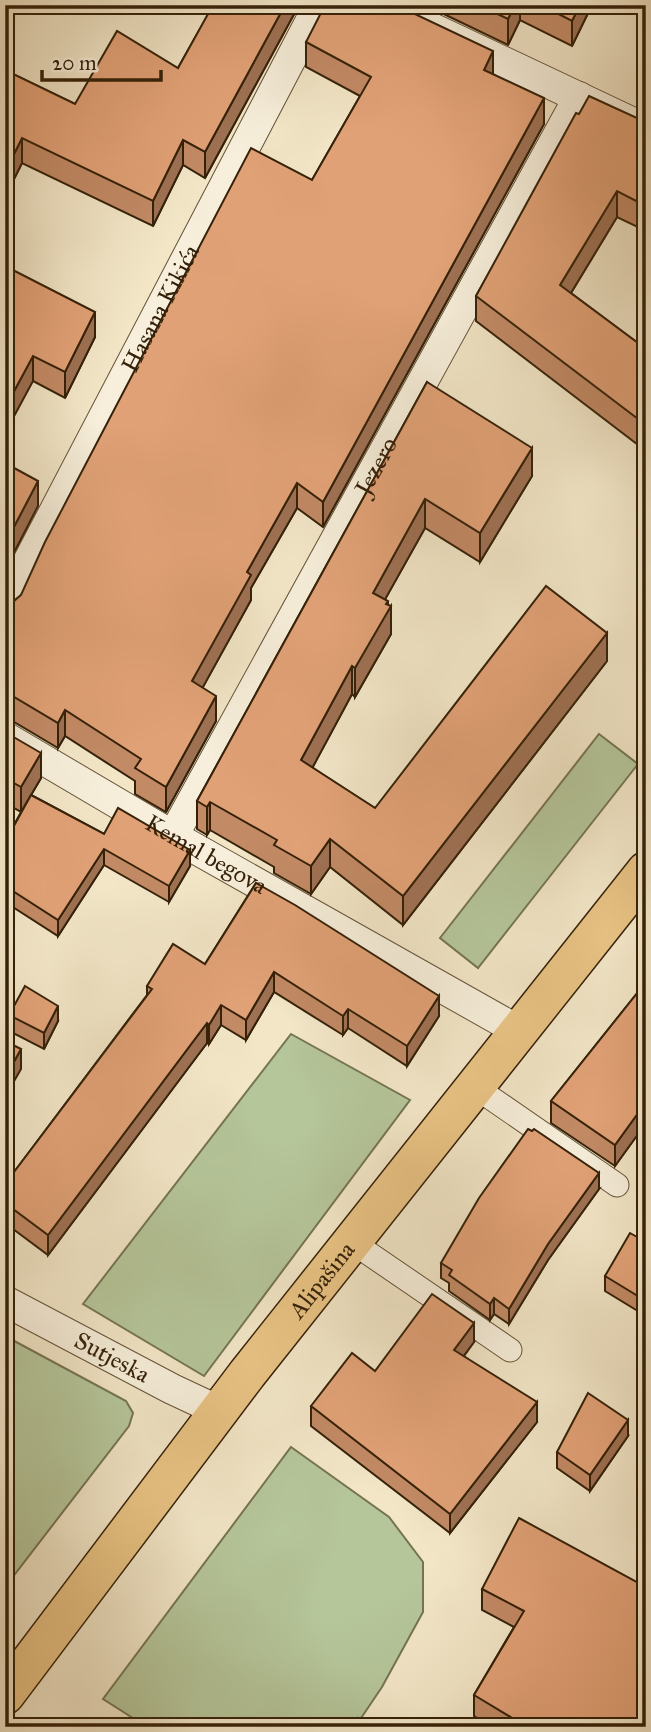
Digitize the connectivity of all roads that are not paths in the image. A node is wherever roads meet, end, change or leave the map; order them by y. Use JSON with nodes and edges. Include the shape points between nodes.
{"nodes":[{"id":1,"x":318,"y":5,"type":"edge"},
{"id":2,"x":383,"y":5,"type":"edge"},
{"id":3,"x":579,"y":97,"type":"junction"},
{"id":4,"x":646,"y":129,"type":"edge"},
{"id":5,"x":5,"y":612,"type":"edge"},
{"id":6,"x":5,"y":737,"type":"edge"},
{"id":7,"x":173,"y":836,"type":"junction"},
{"id":8,"x":646,"y":871,"type":"edge"},
{"id":9,"x":519,"y":1031,"type":"junction"},
{"id":10,"x":475,"y":1087,"type":"junction"},
{"id":11,"x":617,"y":1185,"type":"dead end"},
{"id":12,"x":352,"y":1242,"type":"junction"},
{"id":13,"x":5,"y":1301,"type":"edge"},
{"id":14,"x":510,"y":1350,"type":"dead end"},
{"id":15,"x":219,"y":1411,"type":"junction"},
{"id":16,"x":5,"y":1695,"type":"edge"}],
"edges":[{"from":1,"to":5,"type":"street","name":"Hasana Kikića"},
{"from":2,"to":3,"type":"street"},
{"from":3,"to":4,"type":"street"},
{"from":3,"to":7,"type":"street","name":"Jezero"},
{"from":6,"to":7,"type":"street","name":"Kemal begova"},
{"from":7,"to":9,"type":"street","name":"Kemal begova"},
{"from":8,"to":9,"type":"main road","name":"Alipašina"},
{"from":9,"to":10,"type":"main road","name":"Alipašina"},
{"from":10,"to":11,"type":"street"},
{"from":10,"to":12,"type":"main road","name":"Alipašina"},
{"from":12,"to":14,"type":"street"},
{"from":12,"to":15,"type":"main road","name":"Alipašina"},
{"from":13,"to":15,"type":"street","name":"Sutjeska"},
{"from":15,"to":16,"type":"main road","name":"Alipašina"}]}
